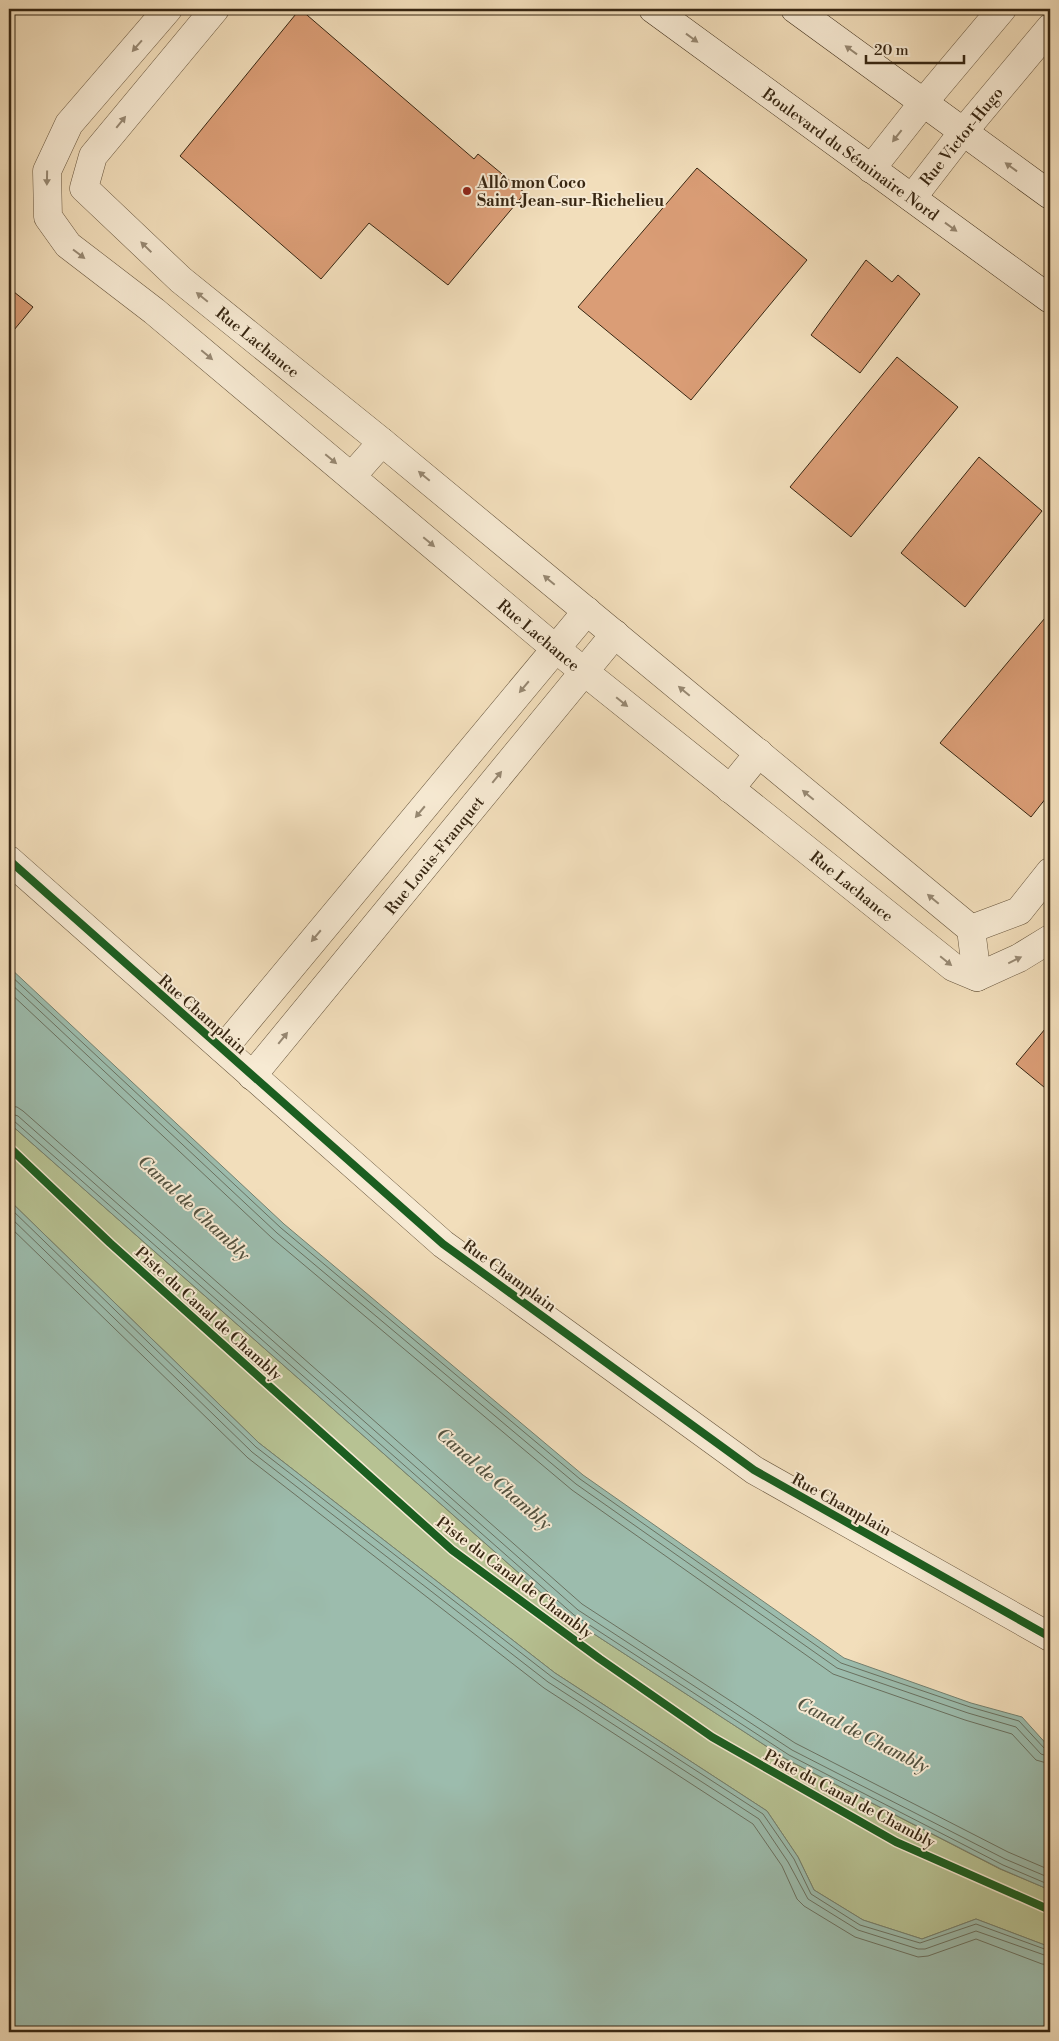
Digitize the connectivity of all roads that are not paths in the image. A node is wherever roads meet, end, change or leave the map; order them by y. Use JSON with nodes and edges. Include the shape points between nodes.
{"nodes":[{"id":1,"x":168,"y":9,"type":"edge"},
{"id":2,"x":215,"y":9,"type":"edge"},
{"id":3,"x":652,"y":9,"type":"edge"},
{"id":4,"x":795,"y":9,"type":"edge"},
{"id":5,"x":1002,"y":9,"type":"edge"},
{"id":6,"x":1050,"y":28,"type":"edge"},
{"id":7,"x":923,"y":103,"type":"junction"},
{"id":8,"x":963,"y":132,"type":"junction"},
{"id":9,"x":872,"y":169,"type":"junction"},
{"id":10,"x":84,"y":188,"type":"junction"},
{"id":11,"x":1050,"y":196,"type":"edge"},
{"id":12,"x":912,"y":198,"type":"junction"},
{"id":13,"x":48,"y":217,"type":"junction"},
{"id":14,"x":181,"y":280,"type":"junction"},
{"id":15,"x":1050,"y":299,"type":"edge"},
{"id":16,"x":154,"y":311,"type":"junction"},
{"id":17,"x":382,"y":442,"type":"junction"},
{"id":18,"x":352,"y":476,"type":"junction"},
{"id":19,"x":586,"y":611,"type":"junction"},
{"id":20,"x":615,"y":634,"type":"junction"},
{"id":21,"x":556,"y":649,"type":"junction"},
{"id":22,"x":584,"y":672,"type":"junction"},
{"id":23,"x":759,"y":753,"type":"junction"},
{"id":24,"x":730,"y":789,"type":"junction"},
{"id":25,"x":9,"y":860,"type":"edge"},
{"id":26,"x":1050,"y":872,"type":"edge"},
{"id":27,"x":1019,"y":911,"type":"junction"},
{"id":28,"x":971,"y":929,"type":"junction"},
{"id":29,"x":1050,"y":939,"type":"edge"},
{"id":30,"x":977,"y":977,"type":"junction"},
{"id":31,"x":223,"y":1049,"type":"junction"},
{"id":32,"x":252,"y":1076,"type":"junction"},
{"id":33,"x":1050,"y":1637,"type":"edge"}],
"edges":[{"from":1,"to":13,"type":"street","one_way":true,"via":[[69,124],[47,171]]},
{"from":10,"to":2,"type":"street","one_way":true,"via":[[93,156]]},
{"from":3,"to":9,"type":"street","name":"Boulevard du Séminaire Nord","one_way":true},
{"from":7,"to":4,"type":"street","one_way":true},
{"from":5,"to":7,"type":"street"},
{"from":6,"to":8,"type":"street","name":"Rue Victor-Hugo"},
{"from":7,"to":8,"type":"street"},
{"from":7,"to":9,"type":"street","one_way":true},
{"from":11,"to":8,"type":"street","one_way":true},
{"from":8,"to":12,"type":"street","name":"Rue Victor-Hugo"},
{"from":9,"to":12,"type":"street","name":"Boulevard du Séminaire Nord"},
{"from":10,"to":13,"type":"street"},
{"from":14,"to":10,"type":"street","name":"Rue Lachance","one_way":true},
{"from":12,"to":15,"type":"street","name":"Boulevard du Séminaire Nord","one_way":true},
{"from":13,"to":16,"type":"street","name":"Rue Lachance","one_way":true,"via":[[68,245]]},
{"from":14,"to":16,"type":"street"},
{"from":17,"to":14,"type":"street","name":"Rue Lachance","one_way":true},
{"from":16,"to":18,"type":"street","name":"Rue Lachance","one_way":true},
{"from":17,"to":18,"type":"street"},
{"from":19,"to":17,"type":"street","name":"Rue Lachance","one_way":true},
{"from":18,"to":21,"type":"street","name":"Rue Lachance","one_way":true},
{"from":19,"to":20,"type":"street","name":"Rue Lachance"},
{"from":19,"to":21,"type":"street"},
{"from":20,"to":22,"type":"street","name":"Rue Louis-Franquet"},
{"from":23,"to":20,"type":"street","name":"Rue Lachance","one_way":true},
{"from":21,"to":22,"type":"street","name":"Rue Lachance"},
{"from":21,"to":31,"type":"street","one_way":true},
{"from":22,"to":24,"type":"street","name":"Rue Lachance","one_way":true},
{"from":32,"to":22,"type":"street","name":"Rue Louis-Franquet","one_way":true},
{"from":23,"to":24,"type":"street"},
{"from":28,"to":23,"type":"street","name":"Rue Lachance","one_way":true},
{"from":24,"to":30,"type":"street","name":"Rue Lachance","one_way":true,"via":[[953,967]]},
{"from":25,"to":31,"type":"street","name":"Rue Champlain"},
{"from":26,"to":27,"type":"street"},
{"from":27,"to":28,"type":"street"},
{"from":27,"to":29,"type":"street"},
{"from":28,"to":30,"type":"street"},
{"from":30,"to":29,"type":"street","one_way":true,"via":[[1019,958]]},
{"from":31,"to":32,"type":"street","name":"Rue Champlain"},
{"from":32,"to":33,"type":"street","name":"Rue Champlain","via":[[443,1244],[754,1470]]}]}
